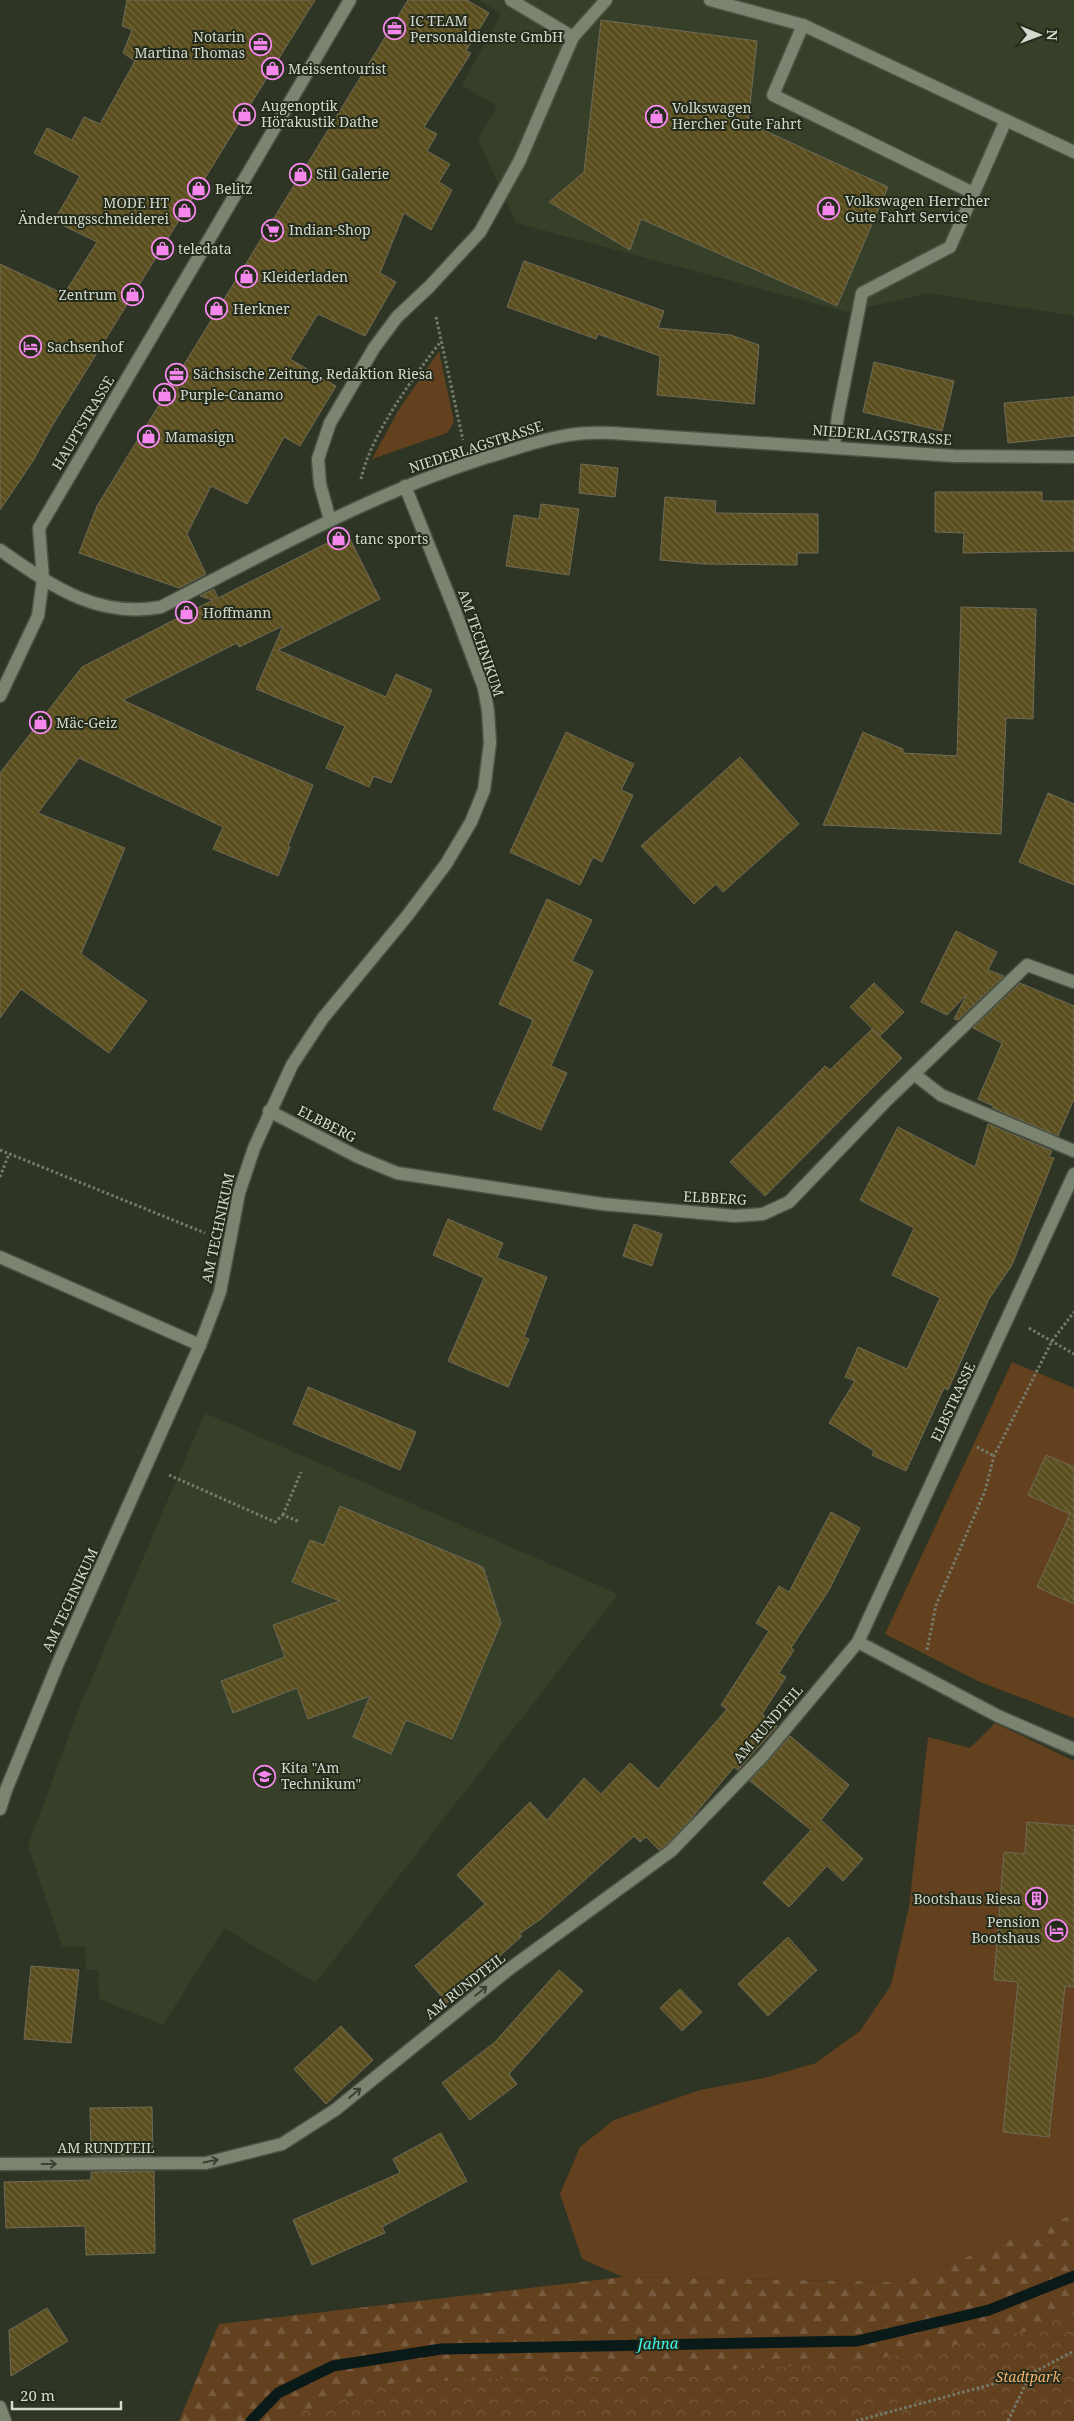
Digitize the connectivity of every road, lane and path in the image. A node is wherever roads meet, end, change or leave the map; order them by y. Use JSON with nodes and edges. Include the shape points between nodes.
{"nodes":[{"id":1,"x":350,"y":0,"type":"edge"},
{"id":2,"x":511,"y":0,"type":"edge"},
{"id":3,"x":606,"y":0,"type":"edge"},
{"id":4,"x":710,"y":0,"type":"edge"},
{"id":5,"x":803,"y":25,"type":"junction"},
{"id":6,"x":573,"y":37,"type":"junction"},
{"id":7,"x":1006,"y":120,"type":"junction"},
{"id":8,"x":1074,"y":152,"type":"edge"},
{"id":9,"x":973,"y":193,"type":"junction"},
{"id":10,"x":429,"y":287,"type":"junction"},
{"id":11,"x":441,"y":341,"type":"junction"},
{"id":12,"x":834,"y":446,"type":"junction"},
{"id":13,"x":1074,"y":456,"type":"edge"},
{"id":14,"x":468,"y":463,"type":"junction"},
{"id":15,"x":405,"y":486,"type":"junction"},
{"id":16,"x":354,"y":509,"type":"junction"},
{"id":17,"x":330,"y":520,"type":"junction"},
{"id":18,"x":0,"y":550,"type":"edge"},
{"id":19,"x":43,"y":579,"type":"junction"},
{"id":20,"x":0,"y":696,"type":"edge"},
{"id":21,"x":1074,"y":982,"type":"edge"},
{"id":22,"x":914,"y":1074,"type":"junction"},
{"id":23,"x":269,"y":1111,"type":"junction"},
{"id":24,"x":0,"y":1150,"type":"edge"},
{"id":25,"x":1074,"y":1151,"type":"edge"},
{"id":26,"x":10,"y":1154,"type":"junction"},
{"id":27,"x":1074,"y":1174,"type":"edge"},
{"id":28,"x":0,"y":1177,"type":"edge"},
{"id":29,"x":229,"y":1241,"type":"junction"},
{"id":30,"x":0,"y":1256,"type":"edge"},
{"id":31,"x":1074,"y":1312,"type":"edge"},
{"id":32,"x":1008,"y":1317,"type":"junction"},
{"id":33,"x":1052,"y":1341,"type":"junction"},
{"id":34,"x":200,"y":1346,"type":"junction"},
{"id":35,"x":1074,"y":1354,"type":"edge"},
{"id":36,"x":148,"y":1466,"type":"junction"},
{"id":37,"x":301,"y":1472,"type":"dead end"},
{"id":38,"x":283,"y":1515,"type":"junction"},
{"id":39,"x":300,"y":1522,"type":"dead end"},
{"id":40,"x":858,"y":1642,"type":"junction"},
{"id":41,"x":923,"y":1675,"type":"junction"},
{"id":42,"x":1074,"y":1748,"type":"edge"},
{"id":43,"x":0,"y":1809,"type":"edge"},
{"id":44,"x":0,"y":2164,"type":"edge"},
{"id":45,"x":1074,"y":2351,"type":"edge"},
{"id":46,"x":1030,"y":2374,"type":"junction"},
{"id":47,"x":0,"y":2407,"type":"edge"},
{"id":48,"x":5,"y":2421,"type":"edge"},
{"id":49,"x":856,"y":2421,"type":"edge"},
{"id":50,"x":1008,"y":2421,"type":"edge"}],
"edges":[{"from":1,"to":19,"type":"street","name":"HAUPTSTRASSE","via":[[39,528]]},
{"from":2,"to":6,"type":"street"},
{"from":3,"to":6,"type":"street"},
{"from":4,"to":5,"type":"street"},
{"from":5,"to":7,"type":"street"},
{"from":5,"to":9,"type":"street","via":[[772,95]]},
{"from":6,"to":10,"type":"street","via":[[520,160],[480,232]]},
{"from":7,"to":8,"type":"street"},
{"from":7,"to":9,"type":"street"},
{"from":9,"to":12,"type":"street","via":[[950,247],[862,293]]},
{"from":10,"to":11,"type":"path"},
{"from":10,"to":17,"type":"street","via":[[397,317],[374,348],[330,423],[318,459],[320,484]]},
{"from":11,"to":14,"type":"path"},
{"from":11,"to":16,"type":"path","via":[[402,394],[364,463]]},
{"from":12,"to":13,"type":"street","name":"NIEDERLAGSTRASSE","via":[[954,456]]},
{"from":12,"to":14,"type":"street","name":"NIEDERLAGSTRASSE","via":[[589,433],[550,438]]},
{"from":14,"to":15,"type":"street","name":"NIEDERLAGSTRASSE"},
{"from":15,"to":16,"type":"street","name":"NIEDERLAGSTRASSE"},
{"from":15,"to":23,"type":"street","name":"AM TECHNIKUM","via":[[484,688],[490,743],[484,790],[471,822],[446,864],[323,1018],[292,1065]]},
{"from":16,"to":17,"type":"street","name":"NIEDERLAGSTRASSE"},
{"from":17,"to":19,"type":"street","name":"NIEDERLAGSTRASSE","via":[[161,607],[140,611],[101,606],[84,601]]},
{"from":18,"to":19,"type":"street","name":"NIEDERLAGSTRASSE"},
{"from":19,"to":20,"type":"street","name":"HAUPTSTRASSE","via":[[38,616]]},
{"from":21,"to":22,"type":"street","name":"ELBBERG","via":[[1027,965]]},
{"from":22,"to":23,"type":"street","name":"ELBBERG","via":[[789,1202],[763,1214],[735,1216],[602,1204],[397,1173]]},
{"from":22,"to":25,"type":"street","via":[[941,1095]]},
{"from":23,"to":29,"type":"street","name":"AM TECHNIKUM","via":[[239,1193]]},
{"from":24,"to":26,"type":"path"},
{"from":26,"to":28,"type":"path"},
{"from":26,"to":29,"type":"path"},
{"from":27,"to":32,"type":"street","name":"ELBSTRASSE"},
{"from":29,"to":34,"type":"street","name":"AM TECHNIKUM","via":[[220,1292]]},
{"from":30,"to":34,"type":"street"},
{"from":31,"to":33,"type":"path"},
{"from":32,"to":33,"type":"path"},
{"from":32,"to":40,"type":"street","name":"ELBSTRASSE"},
{"from":33,"to":35,"type":"path"},
{"from":33,"to":41,"type":"path","via":[[994,1456],[985,1491],[936,1604]]},
{"from":34,"to":36,"type":"street","name":"AM TECHNIKUM"},
{"from":36,"to":38,"type":"path","via":[[275,1522]]},
{"from":36,"to":43,"type":"street","name":"AM TECHNIKUM","via":[[58,1663]]},
{"from":37,"to":38,"type":"path"},
{"from":38,"to":39,"type":"path"},
{"from":40,"to":41,"type":"street"},
{"from":44,"to":40,"type":"street","name":"AM RUNDTEIL","one_way":true,"via":[[206,2163],[282,2144],[335,2110],[508,1970],[671,1851],[762,1757]]},
{"from":41,"to":42,"type":"street","via":[[998,1716]]},
{"from":45,"to":46,"type":"path"},
{"from":46,"to":49,"type":"path"},
{"from":46,"to":50,"type":"path"},
{"from":47,"to":48,"type":"street"}]}
